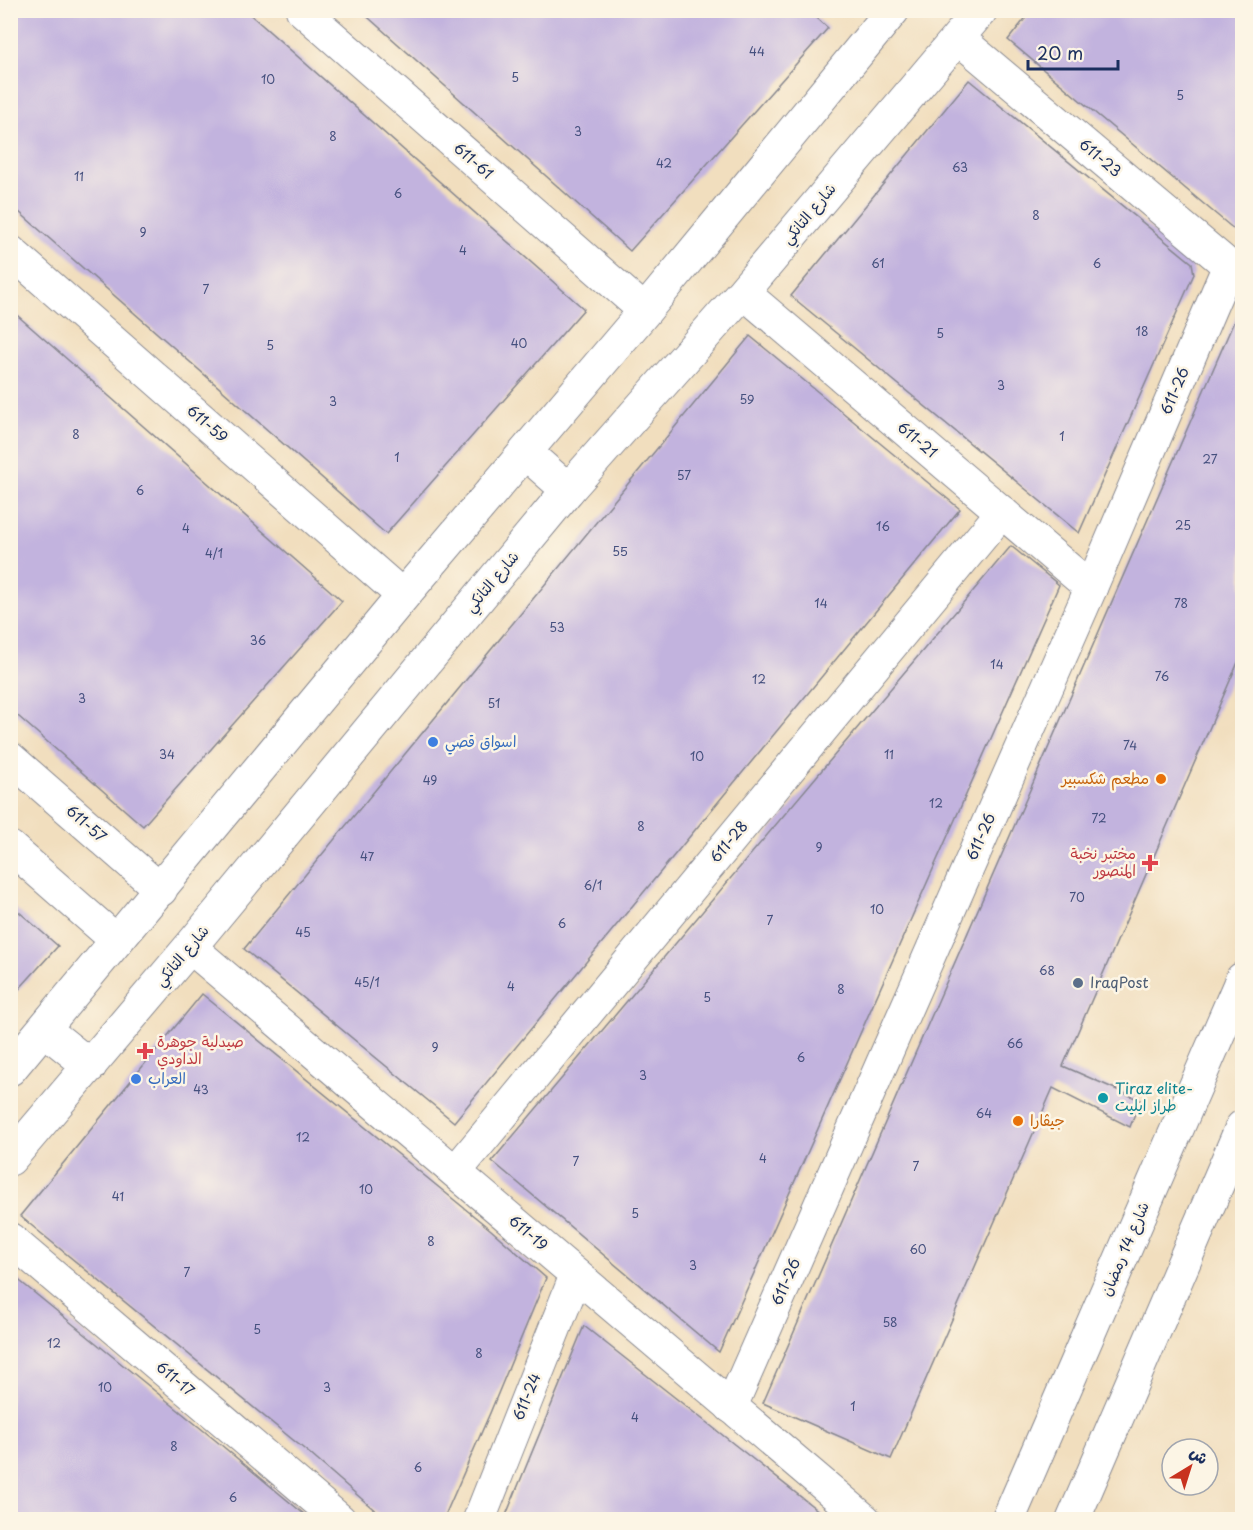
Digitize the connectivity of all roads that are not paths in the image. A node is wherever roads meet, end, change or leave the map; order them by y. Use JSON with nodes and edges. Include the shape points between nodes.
{"nodes":[{"id":1,"x":302,"y":10,"type":"edge"},
{"id":2,"x":981,"y":10,"type":"edge"},
{"id":3,"x":888,"y":12,"type":"edge"},
{"id":4,"x":958,"y":38,"type":"junction"},
{"id":5,"x":10,"y":251,"type":"edge"},
{"id":6,"x":1235,"y":272,"type":"edge"},
{"id":7,"x":743,"y":292,"type":"junction"},
{"id":8,"x":645,"y":311,"type":"junction"},
{"id":9,"x":526,"y":453,"type":"junction"},
{"id":10,"x":568,"y":490,"type":"junction"},
{"id":11,"x":1002,"y":512,"type":"junction"},
{"id":12,"x":1090,"y":588,"type":"junction"},
{"id":13,"x":403,"y":596,"type":"junction"},
{"id":14,"x":10,"y":758,"type":"edge"},
{"id":15,"x":10,"y":847,"type":"edge"},
{"id":16,"x":161,"y":890,"type":"junction"},
{"id":17,"x":117,"y":941,"type":"junction"},
{"id":18,"x":190,"y":946,"type":"junction"},
{"id":19,"x":1242,"y":979,"type":"edge"},
{"id":20,"x":45,"y":1030,"type":"junction"},
{"id":21,"x":90,"y":1066,"type":"junction"},
{"id":22,"x":10,"y":1070,"type":"edge"},
{"id":23,"x":1242,"y":1127,"type":"edge"},
{"id":24,"x":10,"y":1159,"type":"edge"},
{"id":25,"x":456,"y":1171,"type":"junction"},
{"id":26,"x":10,"y":1239,"type":"edge"},
{"id":27,"x":576,"y":1275,"type":"junction"},
{"id":28,"x":731,"y":1407,"type":"junction"},
{"id":29,"x":847,"y":1513,"type":"edge"},
{"id":30,"x":340,"y":1520,"type":"edge"},
{"id":31,"x":478,"y":1520,"type":"edge"},
{"id":32,"x":1008,"y":1520,"type":"edge"},
{"id":33,"x":1073,"y":1520,"type":"edge"}],
"edges":[{"from":1,"to":8,"type":"street","name":"611-61"},
{"from":2,"to":4,"type":"street","name":"شارع التانكي"},
{"from":3,"to":8,"type":"street"},
{"from":4,"to":6,"type":"street","name":"611-23"},
{"from":4,"to":7,"type":"street","name":"شارع التانكي"},
{"from":5,"to":13,"type":"street","name":"611-59"},
{"from":6,"to":12,"type":"street","name":"611-26"},
{"from":7,"to":10,"type":"street","name":"شارع التانكي"},
{"from":7,"to":11,"type":"street","name":"611-21"},
{"from":8,"to":9,"type":"street"},
{"from":9,"to":10,"type":"street"},
{"from":9,"to":13,"type":"street"},
{"from":10,"to":18,"type":"street","name":"شارع التانكي"},
{"from":11,"to":12,"type":"street","name":"611-21"},
{"from":11,"to":25,"type":"street","name":"611-28"},
{"from":12,"to":28,"type":"street","name":"611-26"},
{"from":13,"to":16,"type":"street"},
{"from":14,"to":16,"type":"street","name":"611-57"},
{"from":15,"to":17,"type":"street"},
{"from":16,"to":17,"type":"street"},
{"from":17,"to":20,"type":"street"},
{"from":18,"to":21,"type":"street","name":"شارع التانكي"},
{"from":18,"to":25,"type":"street","name":"611-19"},
{"from":19,"to":32,"type":"street","name":"شارع 14 رمضان"},
{"from":20,"to":21,"type":"street"},
{"from":20,"to":22,"type":"street"},
{"from":21,"to":24,"type":"street","name":"شارع التانكي"},
{"from":23,"to":33,"type":"street"},
{"from":25,"to":27,"type":"street","name":"611-19"},
{"from":26,"to":30,"type":"street","name":"611-17"},
{"from":27,"to":28,"type":"street","name":"611-19"},
{"from":27,"to":31,"type":"street","name":"611-24"},
{"from":28,"to":29,"type":"street","name":"611-19"}]}
